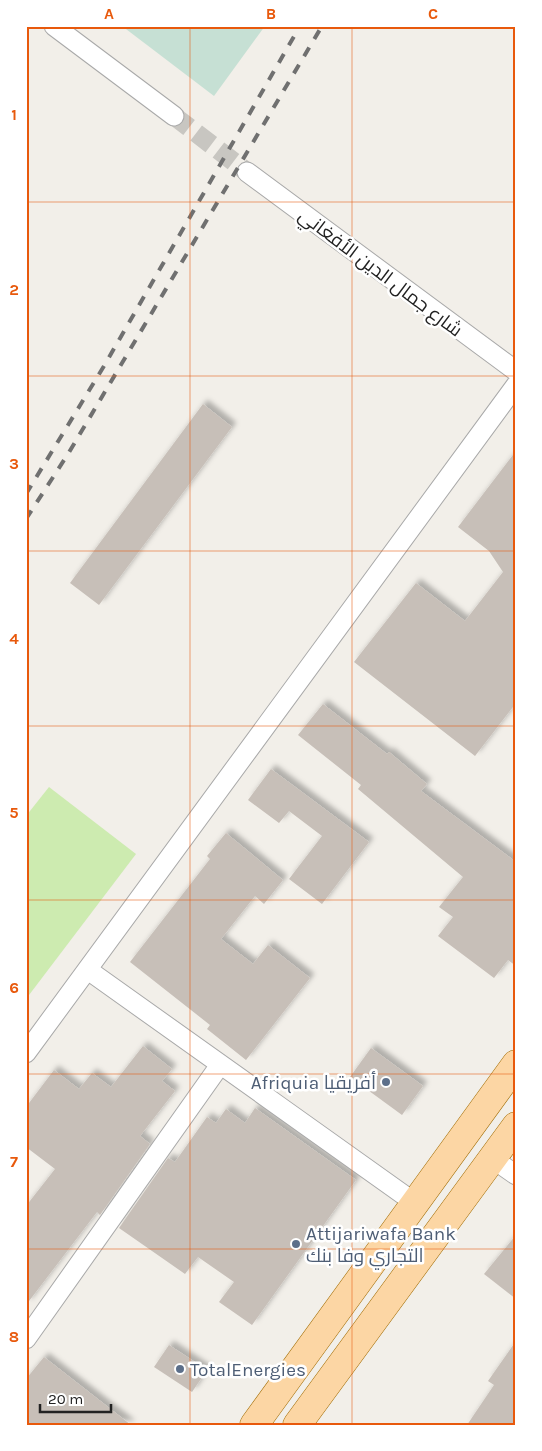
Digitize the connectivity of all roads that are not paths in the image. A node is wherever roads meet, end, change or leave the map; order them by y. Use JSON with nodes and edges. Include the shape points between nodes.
{"nodes":[{"id":1,"x":54,"y":26,"type":"edge"},
{"id":2,"x":174,"y":116,"type":"tunnel mouth"},
{"id":3,"x":247,"y":172,"type":"tunnel mouth"},
{"id":4,"x":516,"y":371,"type":"edge"},
{"id":5,"x":516,"y":385,"type":"edge"},
{"id":6,"x":88,"y":970,"type":"junction"},
{"id":7,"x":26,"y":1053,"type":"edge"},
{"id":8,"x":516,"y":1064,"type":"edge"},
{"id":9,"x":220,"y":1065,"type":"junction"},
{"id":10,"x":516,"y":1126,"type":"edge"},
{"id":11,"x":493,"y":1159,"type":"junction"},
{"id":12,"x":516,"y":1175,"type":"edge"},
{"id":13,"x":415,"y":1203,"type":"junction"},
{"id":14,"x":26,"y":1340,"type":"edge"},
{"id":15,"x":254,"y":1425,"type":"edge"},
{"id":16,"x":297,"y":1425,"type":"edge"}],
"edges":[{"from":1,"to":2,"type":"street"},
{"from":3,"to":4,"type":"street","name":"شارع جمال الدين الأفغاني"},
{"from":5,"to":6,"type":"street"},
{"from":6,"to":7,"type":"street"},
{"from":6,"to":9,"type":"street"},
{"from":8,"to":13,"type":"main road"},
{"from":9,"to":13,"type":"street"},
{"from":9,"to":14,"type":"street"},
{"from":10,"to":11,"type":"main road"},
{"from":11,"to":12,"type":"street"},
{"from":11,"to":16,"type":"main road"},
{"from":13,"to":15,"type":"main road"}]}
